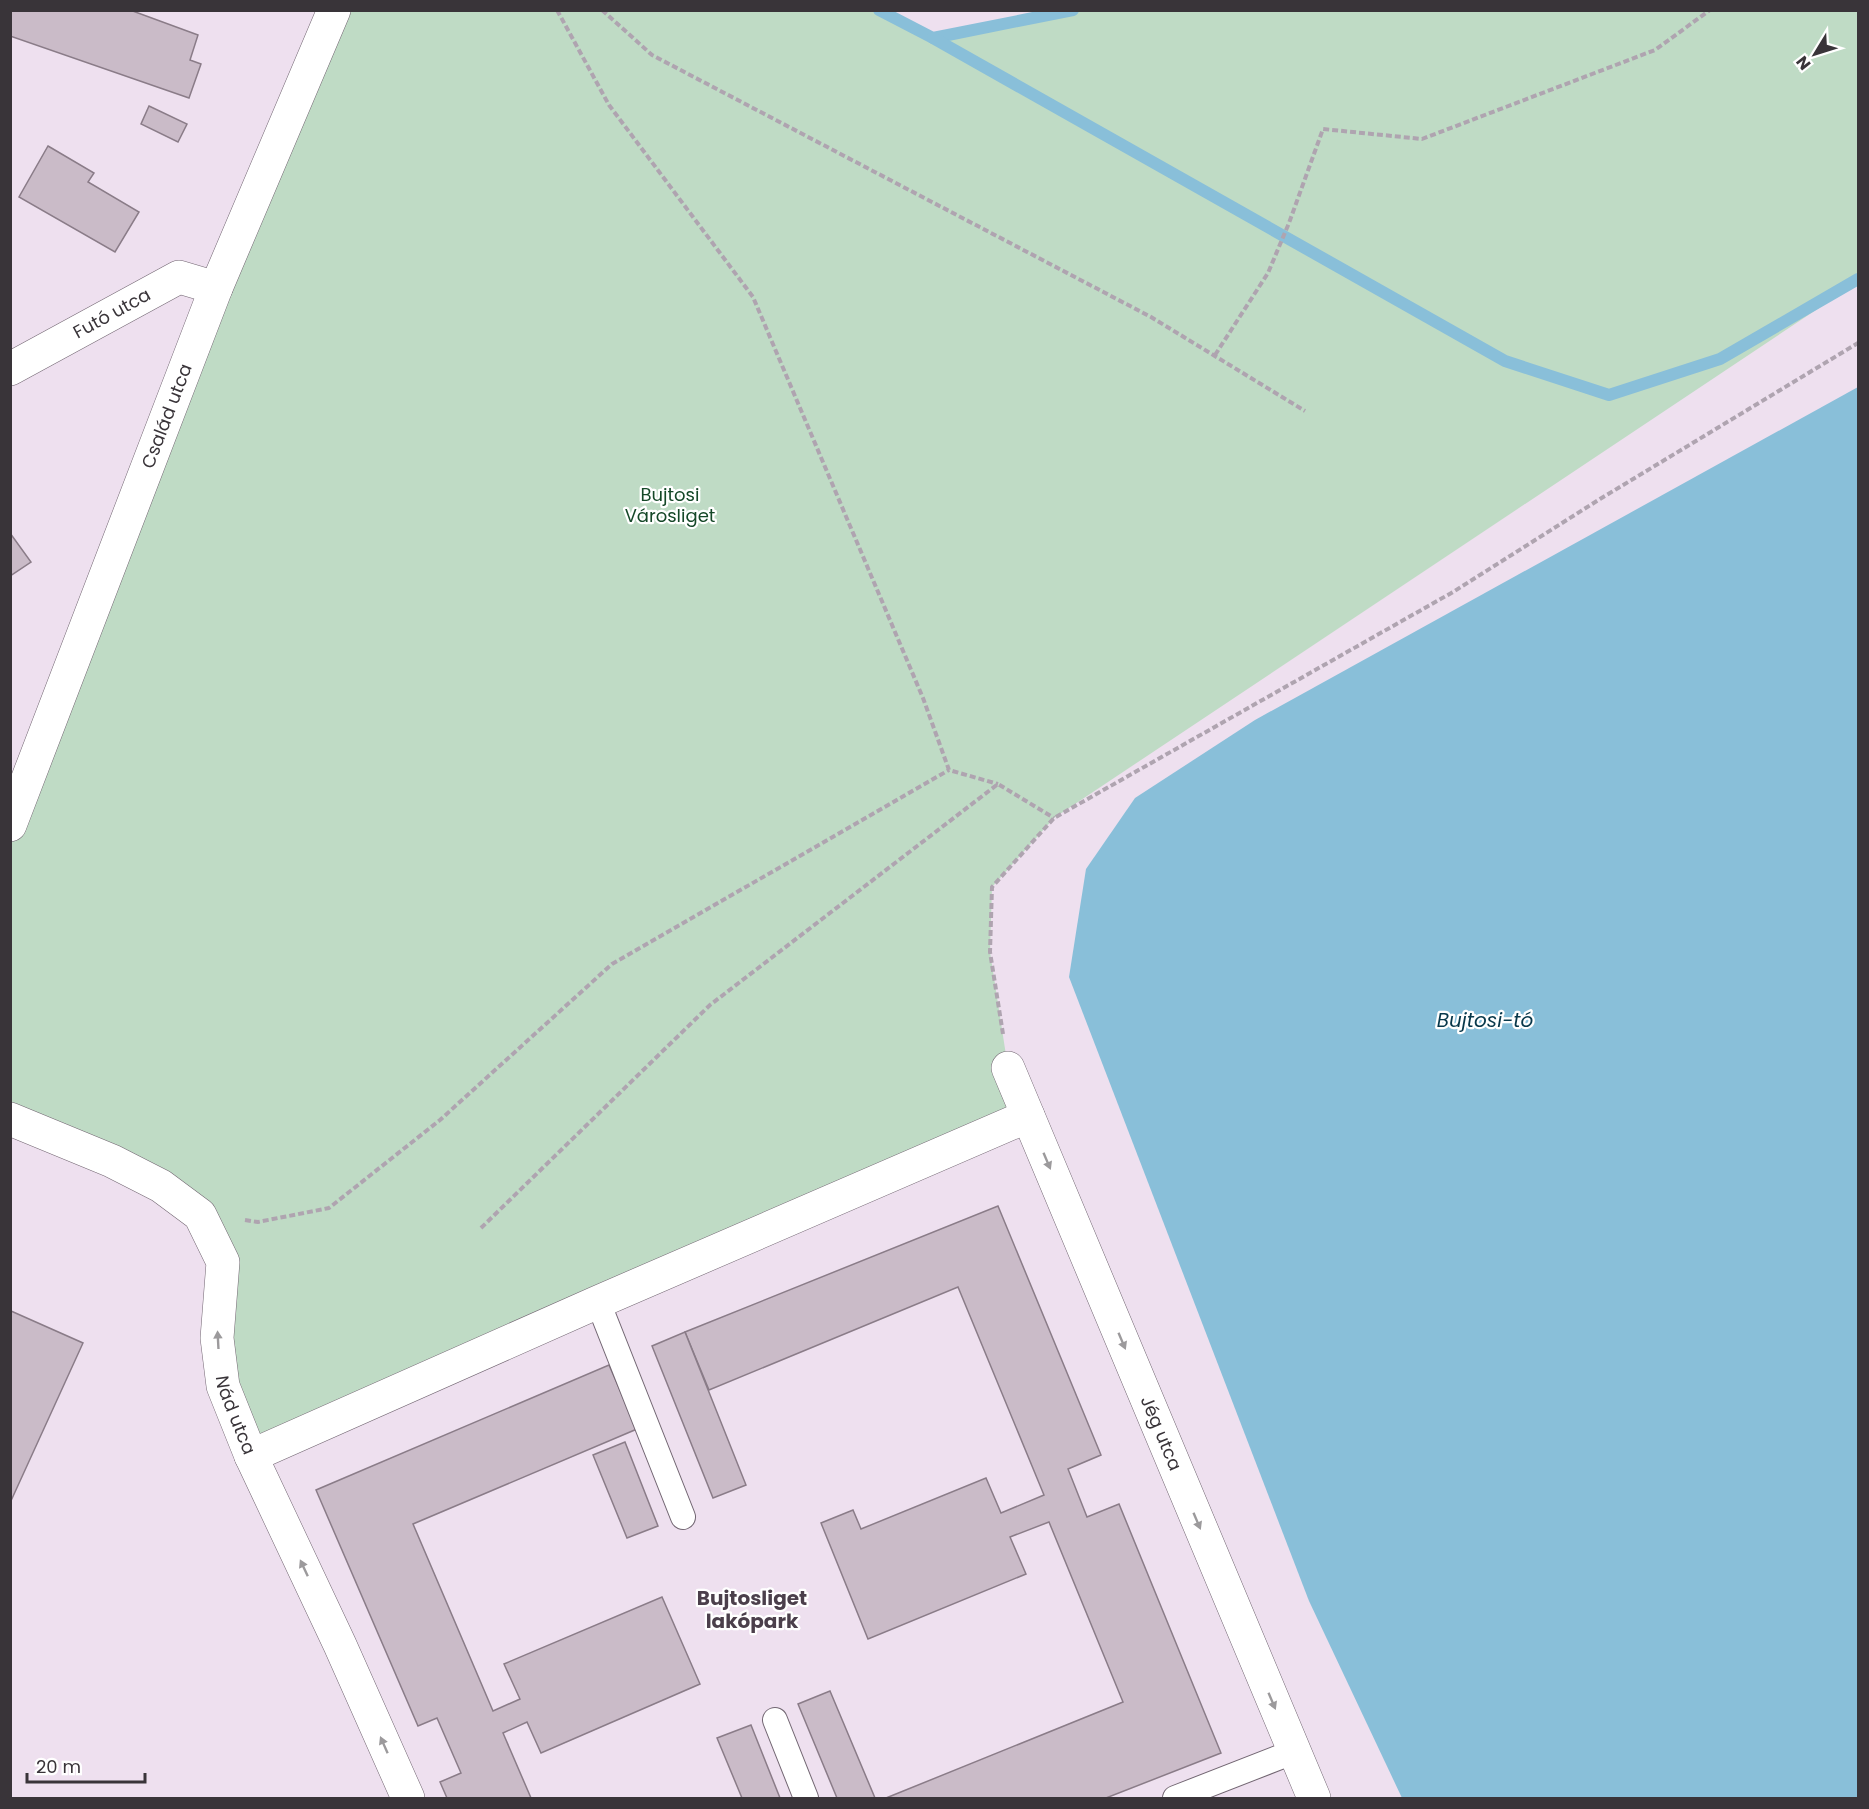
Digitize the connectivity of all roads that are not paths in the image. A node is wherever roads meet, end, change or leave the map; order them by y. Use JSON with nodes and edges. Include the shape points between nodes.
{"nodes":[{"id":1,"x":334,"y":10,"type":"edge"},
{"id":2,"x":216,"y":288,"type":"junction"},
{"id":3,"x":10,"y":369,"type":"edge"},
{"id":4,"x":10,"y":825,"type":"edge"},
{"id":5,"x":1008,"y":1068,"type":"road end"},
{"id":6,"x":1028,"y":1116,"type":"junction"},
{"id":7,"x":10,"y":1119,"type":"edge"},
{"id":8,"x":598,"y":1302,"type":"junction"},
{"id":9,"x":251,"y":1456,"type":"junction"},
{"id":10,"x":683,"y":1517,"type":"dead end"},
{"id":11,"x":775,"y":1720,"type":"dead end"},
{"id":12,"x":1293,"y":1752,"type":"junction"},
{"id":13,"x":408,"y":1798,"type":"edge"},
{"id":14,"x":806,"y":1798,"type":"edge"},
{"id":15,"x":1175,"y":1798,"type":"edge"},
{"id":16,"x":1314,"y":1798,"type":"edge"}],
"edges":[{"from":1,"to":2,"type":"street","name":"Család utca"},
{"from":2,"to":3,"type":"street","name":"Futó utca","via":[[179,277]]},
{"from":2,"to":4,"type":"street","name":"Család utca"},
{"from":5,"to":6,"type":"street","name":"Jég utca"},
{"from":6,"to":8,"type":"street"},
{"from":6,"to":12,"type":"street","name":"Jég utca","one_way":true},
{"from":9,"to":7,"type":"street","name":"Nád utca","one_way":true,"via":[[223,1386],[217,1338],[223,1262],[200,1215],[161,1186],[112,1161]]},
{"from":8,"to":9,"type":"street"},
{"from":8,"to":10,"type":"lane"},
{"from":13,"to":9,"type":"street","name":"Nád utca","one_way":true},
{"from":11,"to":14,"type":"lane"},
{"from":12,"to":15,"type":"lane"},
{"from":12,"to":16,"type":"street","name":"Jég utca"}]}
